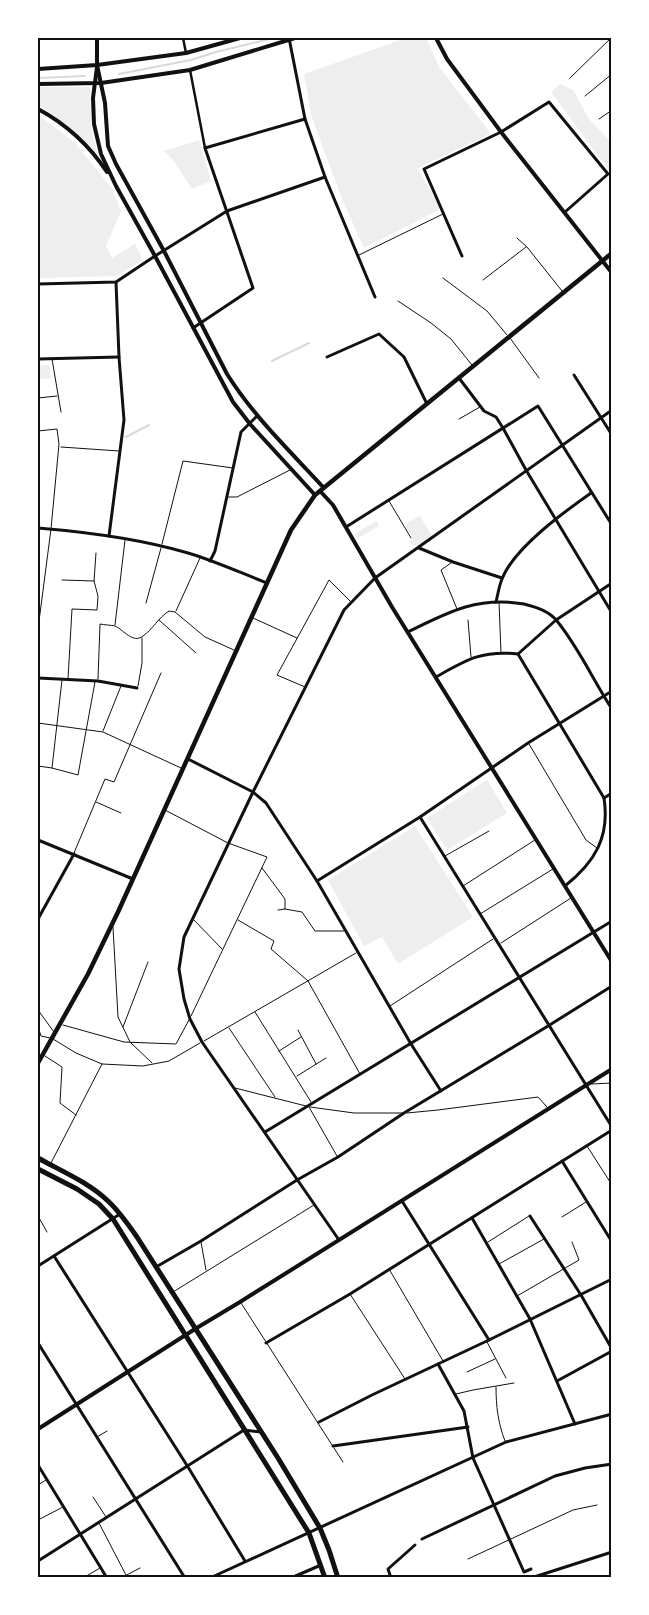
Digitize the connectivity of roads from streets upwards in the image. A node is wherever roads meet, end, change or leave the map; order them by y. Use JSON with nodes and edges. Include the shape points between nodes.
{"nodes":[{"id":1,"x":96,"y":38,"type":"edge"},
{"id":2,"x":183,"y":38,"type":"edge"},
{"id":3,"x":240,"y":38,"type":"edge"},
{"id":4,"x":295,"y":38,"type":"edge"},
{"id":5,"x":436,"y":38,"type":"edge"},
{"id":6,"x":289,"y":39,"type":"edge"},
{"id":7,"x":186,"y":53,"type":"junction"},
{"id":8,"x":97,"y":65,"type":"junction"},
{"id":9,"x":38,"y":70,"type":"edge"},
{"id":10,"x":190,"y":70,"type":"junction"},
{"id":11,"x":94,"y":83,"type":"junction"},
{"id":12,"x":101,"y":83,"type":"junction"},
{"id":13,"x":38,"y":84,"type":"edge"},
{"id":14,"x":38,"y":109,"type":"edge"},
{"id":15,"x":305,"y":119,"type":"junction"},
{"id":16,"x":501,"y":132,"type":"junction"},
{"id":17,"x":205,"y":148,"type":"junction"},
{"id":18,"x":325,"y":177,"type":"junction"},
{"id":19,"x":116,"y":186,"type":"junction"},
{"id":20,"x":227,"y":211,"type":"junction"},
{"id":21,"x":565,"y":212,"type":"junction"},
{"id":22,"x":164,"y":251,"type":"junction"},
{"id":23,"x":612,"y":253,"type":"edge"},
{"id":24,"x":155,"y":256,"type":"junction"},
{"id":25,"x":462,"y":256,"type":"dead end"},
{"id":26,"x":602,"y":261,"type":"junction"},
{"id":27,"x":612,"y":273,"type":"edge"},
{"id":28,"x":116,"y":282,"type":"junction"},
{"id":29,"x":38,"y":284,"type":"edge"},
{"id":30,"x":375,"y":298,"type":"dead end"},
{"id":31,"x":202,"y":322,"type":"junction"},
{"id":32,"x":193,"y":328,"type":"junction"},
{"id":33,"x":327,"y":356,"type":"dead end"},
{"id":34,"x":119,"y":358,"type":"junction"},
{"id":35,"x":38,"y":359,"type":"edge"},
{"id":36,"x":574,"y":375,"type":"dead end"},
{"id":37,"x":459,"y":378,"type":"junction"},
{"id":38,"x":427,"y":404,"type":"junction"},
{"id":39,"x":612,"y":410,"type":"edge"},
{"id":40,"x":257,"y":416,"type":"junction"},
{"id":41,"x":600,"y":418,"type":"junction"},
{"id":42,"x":250,"y":424,"type":"junction"},
{"id":43,"x":503,"y":428,"type":"junction"},
{"id":44,"x":612,"y":436,"type":"edge"},
{"id":45,"x":562,"y":445,"type":"junction"},
{"id":46,"x":526,"y":470,"type":"junction"},
{"id":47,"x":322,"y":489,"type":"junction"},
{"id":48,"x":591,"y":493,"type":"junction"},
{"id":49,"x":314,"y":495,"type":"junction"},
{"id":50,"x":555,"y":519,"type":"junction"},
{"id":51,"x":612,"y":525,"type":"edge"},
{"id":52,"x":346,"y":527,"type":"junction"},
{"id":53,"x":38,"y":528,"type":"edge"},
{"id":54,"x":109,"y":536,"type":"junction"},
{"id":55,"x":419,"y":548,"type":"junction"},
{"id":56,"x":210,"y":561,"type":"junction"},
{"id":57,"x":375,"y":578,"type":"junction"},
{"id":58,"x":502,"y":578,"type":"junction"},
{"id":59,"x":267,"y":583,"type":"junction"},
{"id":60,"x":612,"y":583,"type":"edge"},
{"id":61,"x":598,"y":592,"type":"junction"},
{"id":62,"x":498,"y":602,"type":"junction"},
{"id":63,"x":612,"y":613,"type":"edge"},
{"id":64,"x":556,"y":620,"type":"junction"},
{"id":65,"x":408,"y":632,"type":"junction"},
{"id":66,"x":518,"y":654,"type":"junction"},
{"id":67,"x":38,"y":678,"type":"edge"},
{"id":68,"x":436,"y":678,"type":"junction"},
{"id":69,"x":137,"y":688,"type":"road end"},
{"id":70,"x":612,"y":691,"type":"edge"},
{"id":71,"x":604,"y":696,"type":"junction"},
{"id":72,"x":612,"y":709,"type":"edge"},
{"id":73,"x":560,"y":723,"type":"junction"},
{"id":74,"x":188,"y":759,"type":"junction"},
{"id":75,"x":492,"y":768,"type":"junction"},
{"id":76,"x":253,"y":792,"type":"junction"},
{"id":77,"x":612,"y":793,"type":"edge"},
{"id":78,"x":604,"y":798,"type":"junction"},
{"id":79,"x":420,"y":818,"type":"junction"},
{"id":80,"x":38,"y":840,"type":"edge"},
{"id":81,"x":74,"y":854,"type":"junction"},
{"id":82,"x":134,"y":880,"type":"junction"},
{"id":83,"x":317,"y":882,"type":"junction"},
{"id":84,"x":565,"y":886,"type":"junction"},
{"id":85,"x":38,"y":919,"type":"edge"},
{"id":86,"x":612,"y":921,"type":"edge"},
{"id":87,"x":593,"y":932,"type":"junction"},
{"id":88,"x":612,"y":962,"type":"edge"},
{"id":89,"x":520,"y":977,"type":"junction"},
{"id":90,"x":612,"y":986,"type":"edge"},
{"id":91,"x":548,"y":1026,"type":"junction"},
{"id":92,"x":411,"y":1044,"type":"junction"},
{"id":93,"x":38,"y":1063,"type":"edge"},
{"id":94,"x":612,"y":1069,"type":"edge"},
{"id":95,"x":586,"y":1084,"type":"junction"},
{"id":96,"x":441,"y":1091,"type":"junction"},
{"id":97,"x":612,"y":1128,"type":"edge"},
{"id":98,"x":265,"y":1132,"type":"junction"},
{"id":99,"x":38,"y":1158,"type":"edge"},
{"id":100,"x":562,"y":1161,"type":"junction"},
{"id":101,"x":38,"y":1169,"type":"edge"},
{"id":102,"x":297,"y":1180,"type":"junction"},
{"id":103,"x":402,"y":1201,"type":"junction"},
{"id":104,"x":121,"y":1214,"type":"junction"},
{"id":105,"x":530,"y":1216,"type":"road end"},
{"id":106,"x":472,"y":1218,"type":"junction"},
{"id":107,"x":113,"y":1219,"type":"junction"},
{"id":108,"x":339,"y":1240,"type":"junction"},
{"id":109,"x":612,"y":1242,"type":"edge"},
{"id":110,"x":429,"y":1244,"type":"junction"},
{"id":111,"x":54,"y":1256,"type":"junction"},
{"id":112,"x":38,"y":1266,"type":"edge"},
{"id":113,"x":156,"y":1267,"type":"junction"},
{"id":114,"x":612,"y":1280,"type":"edge"},
{"id":115,"x":582,"y":1295,"type":"junction"},
{"id":116,"x":530,"y":1319,"type":"junction"},
{"id":117,"x":195,"y":1329,"type":"junction"},
{"id":118,"x":185,"y":1335,"type":"junction"},
{"id":119,"x":488,"y":1341,"type":"junction"},
{"id":120,"x":38,"y":1343,"type":"edge"},
{"id":121,"x":266,"y":1343,"type":"road end"},
{"id":122,"x":612,"y":1350,"type":"edge"},
{"id":123,"x":438,"y":1364,"type":"junction"},
{"id":124,"x":127,"y":1373,"type":"junction"},
{"id":125,"x":557,"y":1381,"type":"junction"},
{"id":126,"x":76,"y":1404,"type":"junction"},
{"id":127,"x":612,"y":1414,"type":"edge"},
{"id":128,"x":319,"y":1422,"type":"road end"},
{"id":129,"x":575,"y":1424,"type":"junction"},
{"id":130,"x":468,"y":1427,"type":"junction"},
{"id":131,"x":38,"y":1429,"type":"edge"},
{"id":132,"x":244,"y":1430,"type":"junction"},
{"id":133,"x":262,"y":1432,"type":"junction"},
{"id":134,"x":333,"y":1446,"type":"road end"},
{"id":135,"x":473,"y":1458,"type":"junction"},
{"id":136,"x":612,"y":1464,"type":"edge"},
{"id":137,"x":38,"y":1466,"type":"edge"},
{"id":138,"x":188,"y":1467,"type":"junction"},
{"id":139,"x":135,"y":1499,"type":"junction"},
{"id":140,"x":494,"y":1504,"type":"junction"},
{"id":141,"x":320,"y":1528,"type":"junction"},
{"id":142,"x":309,"y":1533,"type":"junction"},
{"id":143,"x":80,"y":1534,"type":"junction"},
{"id":144,"x":422,"y":1539,"type":"dead end"},
{"id":145,"x":415,"y":1546,"type":"dead end"},
{"id":146,"x":612,"y":1552,"type":"edge"},
{"id":147,"x":38,"y":1561,"type":"edge"},
{"id":148,"x":245,"y":1561,"type":"junction"},
{"id":149,"x":321,"y":1565,"type":"junction"},
{"id":150,"x":531,"y":1569,"type":"dead end"},
{"id":151,"x":107,"y":1578,"type":"edge"},
{"id":152,"x":185,"y":1578,"type":"edge"},
{"id":153,"x":210,"y":1578,"type":"edge"},
{"id":154,"x":292,"y":1578,"type":"edge"},
{"id":155,"x":325,"y":1578,"type":"edge"},
{"id":156,"x":338,"y":1578,"type":"edge"},
{"id":157,"x":391,"y":1578,"type":"edge"},
{"id":158,"x":532,"y":1578,"type":"edge"}],
"edges":[{"from":1,"to":8,"type":"street"},
{"from":2,"to":7,"type":"street"},
{"from":3,"to":7,"type":"street"},
{"from":4,"to":6,"type":"street"},
{"from":5,"to":16,"type":"street","via":[[447,59]]},
{"from":6,"to":10,"type":"street"},
{"from":6,"to":15,"type":"street"},
{"from":7,"to":8,"type":"street"},
{"from":8,"to":9,"type":"street"},
{"from":8,"to":11,"type":"street"},
{"from":8,"to":12,"type":"street"},
{"from":10,"to":12,"type":"street"},
{"from":10,"to":17,"type":"street"},
{"from":11,"to":12,"type":"street"},
{"from":11,"to":13,"type":"street"},
{"from":11,"to":19,"type":"street","via":[[94,124],[101,154]]},
{"from":12,"to":22,"type":"street","via":[[108,146]]},
{"from":14,"to":19,"type":"street","via":[[70,130],[97,157]]},
{"from":15,"to":17,"type":"street"},
{"from":15,"to":18,"type":"street"},
{"from":16,"to":21,"type":"street"},
{"from":16,"to":21,"type":"street","via":[[548,102],[608,174]]},
{"from":16,"to":25,"type":"street","via":[[424,169]]},
{"from":17,"to":20,"type":"street"},
{"from":18,"to":20,"type":"street"},
{"from":18,"to":30,"type":"street"},
{"from":19,"to":24,"type":"street"},
{"from":20,"to":22,"type":"street"},
{"from":20,"to":31,"type":"street","via":[[253,288]]},
{"from":21,"to":26,"type":"street"},
{"from":22,"to":24,"type":"street"},
{"from":22,"to":31,"type":"street"},
{"from":23,"to":26,"type":"main road"},
{"from":24,"to":28,"type":"street"},
{"from":24,"to":32,"type":"street"},
{"from":26,"to":27,"type":"street"},
{"from":26,"to":37,"type":"main road"},
{"from":28,"to":29,"type":"street"},
{"from":28,"to":34,"type":"street"},
{"from":31,"to":32,"type":"street"},
{"from":31,"to":40,"type":"street","via":[[227,374]]},
{"from":32,"to":42,"type":"street","via":[[233,402]]},
{"from":33,"to":38,"type":"street","via":[[378,334],[404,357]]},
{"from":34,"to":35,"type":"street"},
{"from":34,"to":54,"type":"street","via":[[124,420]]},
{"from":36,"to":41,"type":"street"},
{"from":37,"to":38,"type":"main road"},
{"from":37,"to":43,"type":"street","via":[[484,411],[496,417]]},
{"from":38,"to":47,"type":"main road"},
{"from":39,"to":41,"type":"street"},
{"from":40,"to":42,"type":"street"},
{"from":40,"to":47,"type":"street"},
{"from":41,"to":44,"type":"street"},
{"from":41,"to":45,"type":"street"},
{"from":42,"to":49,"type":"street"},
{"from":42,"to":56,"type":"street","via":[[241,432],[215,551]]},
{"from":43,"to":45,"type":"street","via":[[538,406]]},
{"from":43,"to":46,"type":"street"},
{"from":43,"to":52,"type":"street"},
{"from":45,"to":46,"type":"street"},
{"from":45,"to":48,"type":"street"},
{"from":46,"to":50,"type":"street"},
{"from":46,"to":55,"type":"street"},
{"from":47,"to":49,"type":"main road"},
{"from":47,"to":52,"type":"street"},
{"from":48,"to":50,"type":"street"},
{"from":48,"to":51,"type":"street"},
{"from":49,"to":59,"type":"main road","via":[[291,530]]},
{"from":50,"to":58,"type":"street","via":[[518,555]]},
{"from":50,"to":61,"type":"street"},
{"from":52,"to":57,"type":"street"},
{"from":53,"to":54,"type":"street"},
{"from":54,"to":56,"type":"street","via":[[161,546]]},
{"from":55,"to":57,"type":"street"},
{"from":55,"to":58,"type":"street"},
{"from":56,"to":59,"type":"street"},
{"from":57,"to":65,"type":"street"},
{"from":57,"to":76,"type":"street","via":[[344,610]]},
{"from":58,"to":62,"type":"street"},
{"from":59,"to":74,"type":"main road"},
{"from":60,"to":61,"type":"street"},
{"from":61,"to":63,"type":"street"},
{"from":61,"to":64,"type":"street"},
{"from":62,"to":64,"type":"street","via":[[538,607]]},
{"from":62,"to":65,"type":"street","via":[[472,604]]},
{"from":64,"to":66,"type":"street"},
{"from":64,"to":71,"type":"street"},
{"from":65,"to":68,"type":"street"},
{"from":66,"to":68,"type":"street","via":[[472,658]]},
{"from":66,"to":73,"type":"street"},
{"from":67,"to":69,"type":"street","via":[[96,681]]},
{"from":68,"to":75,"type":"street"},
{"from":70,"to":71,"type":"street"},
{"from":71,"to":72,"type":"street"},
{"from":71,"to":73,"type":"street"},
{"from":73,"to":75,"type":"street"},
{"from":73,"to":78,"type":"street"},
{"from":74,"to":76,"type":"street"},
{"from":74,"to":82,"type":"main road"},
{"from":75,"to":79,"type":"street"},
{"from":75,"to":84,"type":"street"},
{"from":76,"to":83,"type":"street","via":[[266,803]]},
{"from":76,"to":98,"type":"street","via":[[184,937],[179,969],[190,1019],[202,1042]]},
{"from":77,"to":78,"type":"street"},
{"from":78,"to":84,"type":"street","via":[[607,815],[598,849]]},
{"from":79,"to":83,"type":"street"},
{"from":79,"to":89,"type":"street"},
{"from":80,"to":81,"type":"street"},
{"from":81,"to":82,"type":"street"},
{"from":81,"to":85,"type":"street"},
{"from":82,"to":93,"type":"main road","via":[[88,974]]},
{"from":83,"to":92,"type":"street"},
{"from":84,"to":87,"type":"street"},
{"from":86,"to":87,"type":"street"},
{"from":87,"to":88,"type":"street"},
{"from":87,"to":89,"type":"street"},
{"from":89,"to":91,"type":"street"},
{"from":89,"to":92,"type":"street"},
{"from":90,"to":91,"type":"street"},
{"from":91,"to":95,"type":"street"},
{"from":91,"to":96,"type":"street"},
{"from":92,"to":96,"type":"street"},
{"from":92,"to":98,"type":"street"},
{"from":94,"to":95,"type":"street"},
{"from":95,"to":97,"type":"street"},
{"from":95,"to":103,"type":"street"},
{"from":96,"to":102,"type":"street"},
{"from":97,"to":100,"type":"street"},
{"from":98,"to":102,"type":"street"},
{"from":99,"to":104,"type":"main road","via":[[93,1189]]},
{"from":100,"to":106,"type":"street"},
{"from":100,"to":109,"type":"street"},
{"from":101,"to":107,"type":"main road","via":[[100,1204]]},
{"from":102,"to":108,"type":"street"},
{"from":102,"to":113,"type":"street"},
{"from":103,"to":108,"type":"street"},
{"from":103,"to":110,"type":"street"},
{"from":104,"to":107,"type":"street"},
{"from":104,"to":113,"type":"main road"},
{"from":105,"to":115,"type":"street"},
{"from":106,"to":110,"type":"street"},
{"from":106,"to":116,"type":"street"},
{"from":107,"to":111,"type":"street"},
{"from":107,"to":118,"type":"main road"},
{"from":108,"to":117,"type":"street"},
{"from":110,"to":119,"type":"street"},
{"from":110,"to":121,"type":"street"},
{"from":111,"to":112,"type":"street"},
{"from":111,"to":124,"type":"street"},
{"from":113,"to":117,"type":"main road"},
{"from":114,"to":115,"type":"street"},
{"from":115,"to":116,"type":"street"},
{"from":115,"to":122,"type":"street"},
{"from":116,"to":119,"type":"street"},
{"from":116,"to":125,"type":"street"},
{"from":117,"to":118,"type":"street"},
{"from":117,"to":133,"type":"main road"},
{"from":118,"to":124,"type":"street"},
{"from":118,"to":132,"type":"main road"},
{"from":119,"to":123,"type":"street"},
{"from":120,"to":126,"type":"street"},
{"from":122,"to":125,"type":"street"},
{"from":123,"to":128,"type":"street"},
{"from":123,"to":130,"type":"street","via":[[456,1394]]},
{"from":124,"to":126,"type":"street"},
{"from":124,"to":138,"type":"street"},
{"from":125,"to":129,"type":"street"},
{"from":126,"to":131,"type":"street"},
{"from":126,"to":139,"type":"street"},
{"from":127,"to":129,"type":"street"},
{"from":129,"to":135,"type":"street","via":[[506,1442]]},
{"from":130,"to":134,"type":"street"},
{"from":130,"to":135,"type":"street"},
{"from":132,"to":133,"type":"street"},
{"from":132,"to":138,"type":"street"},
{"from":132,"to":142,"type":"main road"},
{"from":133,"to":141,"type":"main road"},
{"from":135,"to":140,"type":"street"},
{"from":135,"to":141,"type":"street"},
{"from":136,"to":140,"type":"street","via":[[555,1476]]},
{"from":137,"to":143,"type":"street"},
{"from":138,"to":139,"type":"street"},
{"from":138,"to":148,"type":"street"},
{"from":139,"to":143,"type":"street"},
{"from":139,"to":152,"type":"street"},
{"from":140,"to":144,"type":"street"},
{"from":140,"to":150,"type":"street","via":[[524,1572]]},
{"from":141,"to":142,"type":"street"},
{"from":141,"to":156,"type":"main road"},
{"from":142,"to":148,"type":"street"},
{"from":142,"to":149,"type":"main road"},
{"from":143,"to":147,"type":"street"},
{"from":143,"to":151,"type":"street"},
{"from":145,"to":157,"type":"street","via":[[388,1569]]},
{"from":146,"to":158,"type":"street"},
{"from":148,"to":153,"type":"street"},
{"from":149,"to":154,"type":"street"},
{"from":149,"to":155,"type":"main road"}]}
